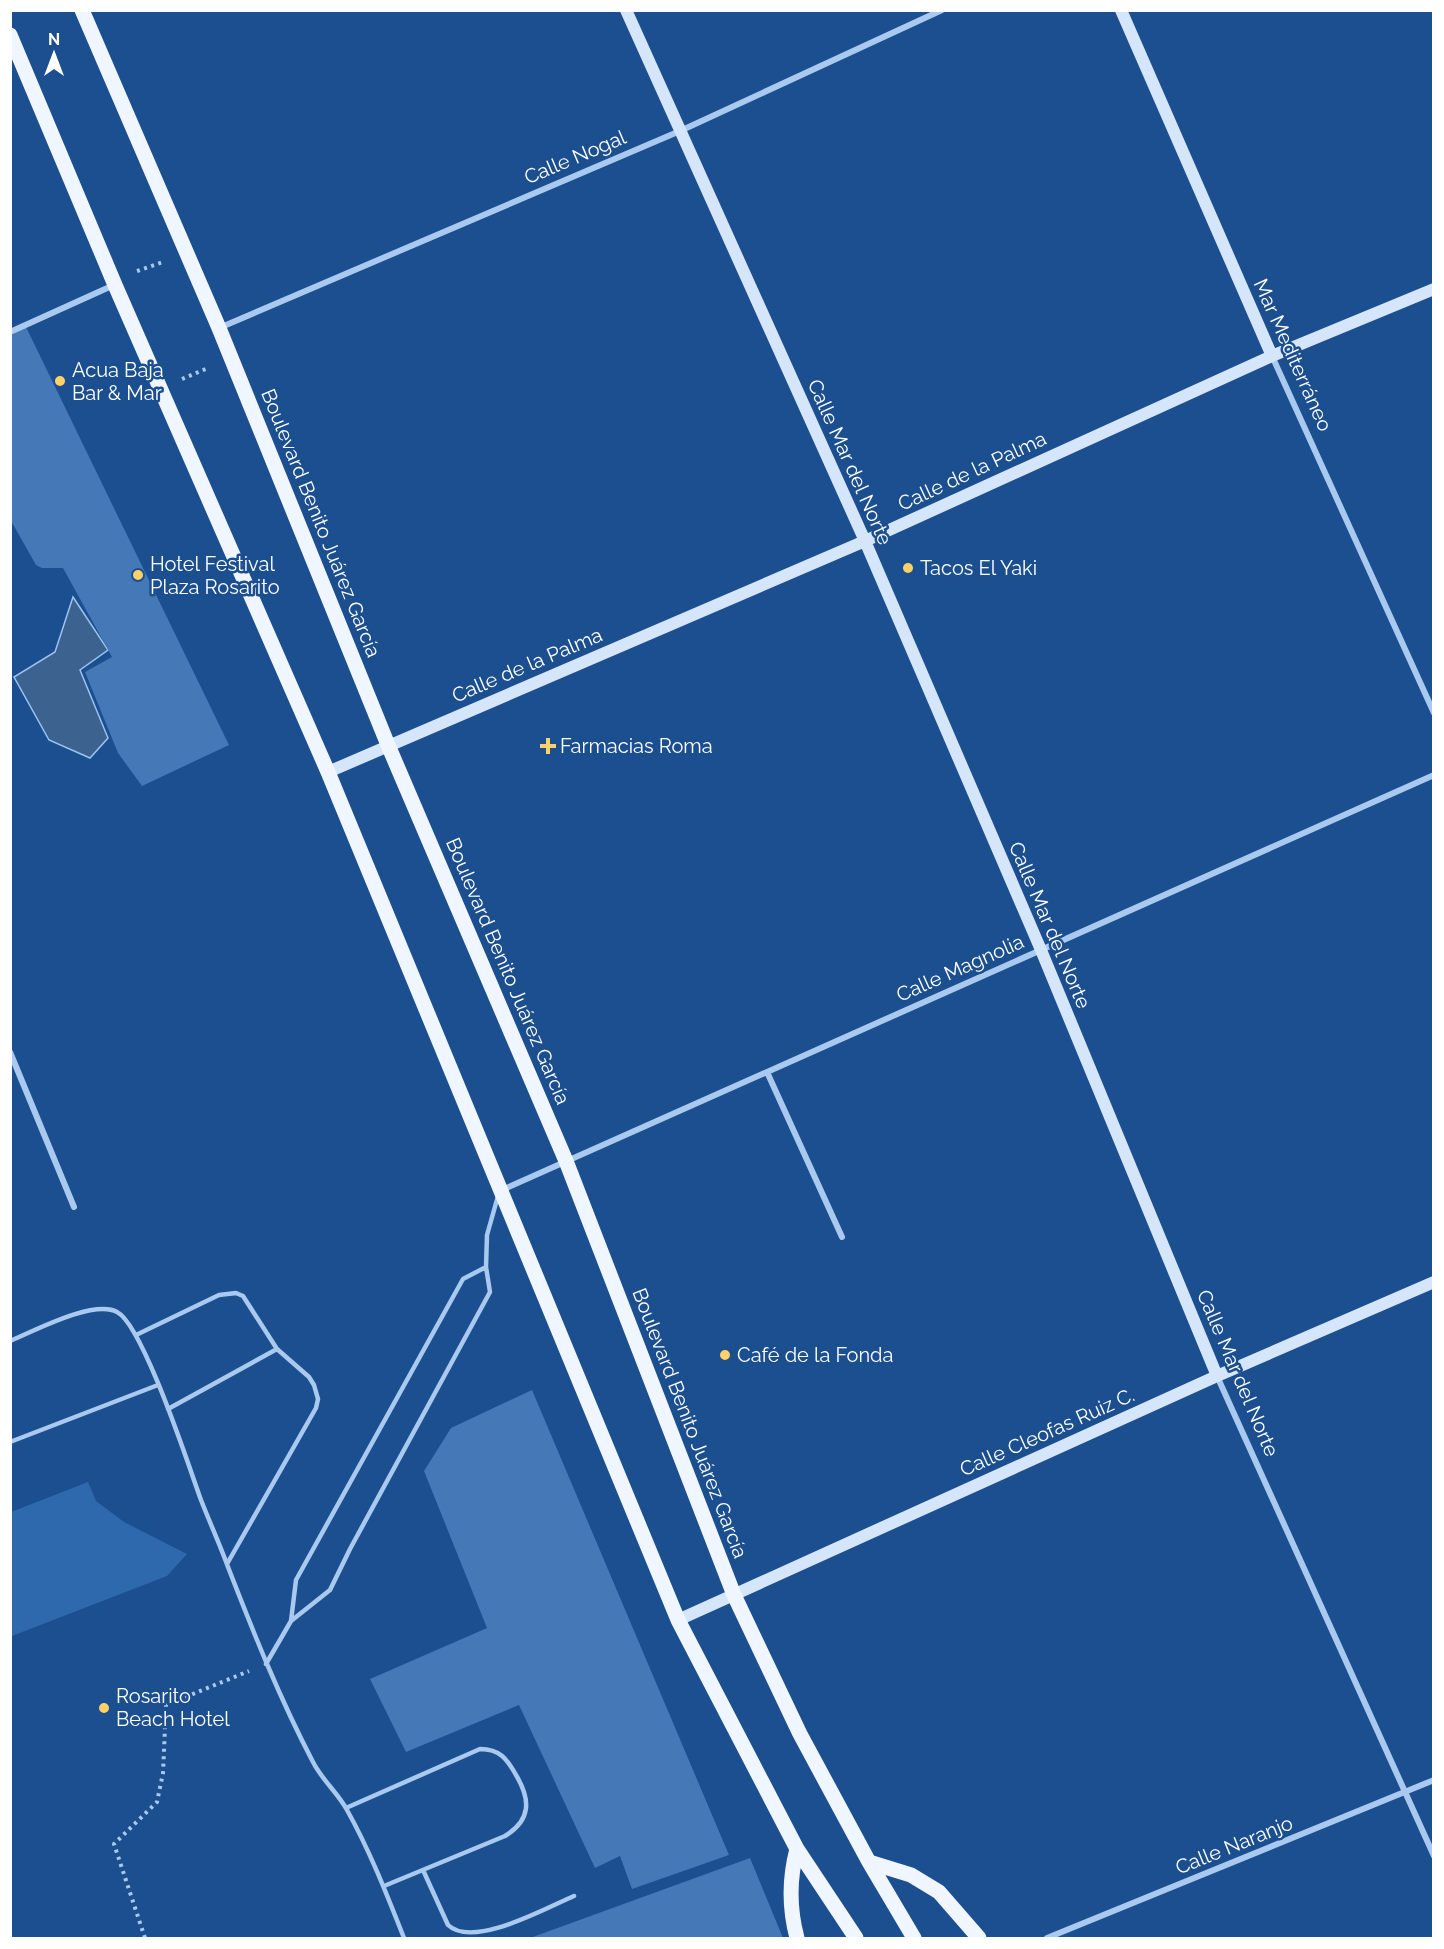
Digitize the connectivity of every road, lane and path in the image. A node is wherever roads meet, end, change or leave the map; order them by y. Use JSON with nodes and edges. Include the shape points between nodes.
{"nodes":[{"id":1,"x":82,"y":10,"type":"edge"},
{"id":2,"x":626,"y":10,"type":"edge"},
{"id":3,"x":942,"y":10,"type":"edge"},
{"id":4,"x":1121,"y":10,"type":"edge"},
{"id":5,"x":10,"y":35,"type":"edge"},
{"id":6,"x":680,"y":131,"type":"junction"},
{"id":7,"x":187,"y":253,"type":"junction"},
{"id":8,"x":114,"y":282,"type":"junction"},
{"id":9,"x":1434,"y":289,"type":"edge"},
{"id":10,"x":219,"y":328,"type":"junction"},
{"id":11,"x":10,"y":332,"type":"edge"},
{"id":12,"x":1272,"y":356,"type":"junction"},
{"id":13,"x":231,"y":359,"type":"junction"},
{"id":14,"x":160,"y":389,"type":"junction"},
{"id":15,"x":865,"y":542,"type":"junction"},
{"id":16,"x":1434,"y":713,"type":"edge"},
{"id":17,"x":388,"y":745,"type":"junction"},
{"id":18,"x":328,"y":772,"type":"junction"},
{"id":19,"x":1434,"y":776,"type":"edge"},
{"id":20,"x":1041,"y":950,"type":"junction"},
{"id":21,"x":10,"y":1052,"type":"edge"},
{"id":22,"x":767,"y":1072,"type":"junction"},
{"id":23,"x":566,"y":1161,"type":"junction"},
{"id":24,"x":500,"y":1191,"type":"junction"},
{"id":25,"x":74,"y":1207,"type":"dead end"},
{"id":26,"x":842,"y":1237,"type":"dead end"},
{"id":27,"x":486,"y":1267,"type":"junction"},
{"id":28,"x":1434,"y":1281,"type":"edge"},
{"id":29,"x":136,"y":1335,"type":"junction"},
{"id":30,"x":10,"y":1341,"type":"edge"},
{"id":31,"x":278,"y":1348,"type":"junction"},
{"id":32,"x":1217,"y":1376,"type":"junction"},
{"id":33,"x":158,"y":1385,"type":"junction"},
{"id":34,"x":168,"y":1409,"type":"junction"},
{"id":35,"x":10,"y":1442,"type":"edge"},
{"id":36,"x":227,"y":1564,"type":"junction"},
{"id":37,"x":734,"y":1595,"type":"junction"},
{"id":38,"x":678,"y":1620,"type":"junction"},
{"id":39,"x":291,"y":1621,"type":"junction"},
{"id":40,"x":266,"y":1664,"type":"junction"},
{"id":41,"x":1434,"y":1780,"type":"edge"},
{"id":42,"x":1405,"y":1793,"type":"junction"},
{"id":43,"x":346,"y":1808,"type":"junction"},
{"id":44,"x":798,"y":1849,"type":"junction"},
{"id":45,"x":1434,"y":1856,"type":"edge"},
{"id":46,"x":869,"y":1862,"type":"junction"},
{"id":47,"x":423,"y":1870,"type":"junction"},
{"id":48,"x":384,"y":1886,"type":"junction"},
{"id":49,"x":574,"y":1896,"type":"dead end"},
{"id":50,"x":145,"y":1938,"type":"edge"},
{"id":51,"x":404,"y":1938,"type":"edge"},
{"id":52,"x":797,"y":1938,"type":"edge"},
{"id":53,"x":856,"y":1938,"type":"edge"},
{"id":54,"x":915,"y":1938,"type":"edge"},
{"id":55,"x":979,"y":1938,"type":"edge"},
{"id":56,"x":1047,"y":1938,"type":"edge"}],
"edges":[{"from":1,"to":7,"type":"main road","name":"Boulevard Benito Juárez García"},
{"from":2,"to":6,"type":"street","name":"Calle Mar del Norte"},
{"from":3,"to":6,"type":"street","name":"Calle Nogal"},
{"from":4,"to":12,"type":"street","name":"Mar Mediterráneo"},
{"from":5,"to":8,"type":"main road"},
{"from":6,"to":10,"type":"street","name":"Calle Nogal"},
{"from":6,"to":15,"type":"street","name":"Calle Mar del Norte"},
{"from":7,"to":8,"type":"path"},
{"from":7,"to":10,"type":"main road","name":"Boulevard Benito Juárez García"},
{"from":8,"to":11,"type":"street"},
{"from":8,"to":14,"type":"main road"},
{"from":9,"to":12,"type":"street","name":"Calle de la Palma"},
{"from":10,"to":13,"type":"main road","name":"Boulevard Benito Juárez García"},
{"from":12,"to":15,"type":"street","name":"Calle de la Palma"},
{"from":12,"to":16,"type":"street","name":"Mar Mediterráneo"},
{"from":13,"to":14,"type":"path"},
{"from":13,"to":17,"type":"main road","name":"Boulevard Benito Juárez García"},
{"from":14,"to":18,"type":"main road"},
{"from":15,"to":17,"type":"street","name":"Calle de la Palma"},
{"from":15,"to":20,"type":"street","name":"Calle Mar del Norte"},
{"from":17,"to":18,"type":"street","name":"Calle de la Palma"},
{"from":17,"to":23,"type":"main road","name":"Boulevard Benito Juárez García"},
{"from":18,"to":24,"type":"main road"},
{"from":19,"to":20,"type":"street","name":"Calle Magnolia"},
{"from":20,"to":22,"type":"street","name":"Calle Magnolia"},
{"from":20,"to":32,"type":"street","name":"Calle Mar del Norte"},
{"from":21,"to":25,"type":"street"},
{"from":22,"to":23,"type":"street","name":"Calle Magnolia"},
{"from":22,"to":26,"type":"street"},
{"from":23,"to":24,"type":"street","name":"Calle Magnolia"},
{"from":23,"to":37,"type":"main road","name":"Boulevard Benito Juárez García"},
{"from":24,"to":27,"type":"lane","via":[[487,1235]]},
{"from":24,"to":38,"type":"main road"},
{"from":27,"to":39,"type":"lane","via":[[463,1279],[353,1476],[296,1580]]},
{"from":27,"to":39,"type":"lane","via":[[490,1292],[330,1590]]},
{"from":28,"to":32,"type":"street","name":"Calle Cleofas Ruiz C."},
{"from":29,"to":30,"type":"lane","via":[[120,1313],[103,1309],[84,1311]]},
{"from":29,"to":31,"type":"lane","via":[[219,1295],[236,1293],[247,1299]]},
{"from":29,"to":33,"type":"lane"},
{"from":31,"to":34,"type":"lane"},
{"from":31,"to":36,"type":"lane","via":[[309,1377],[318,1399],[316,1408]]},
{"from":32,"to":37,"type":"street","name":"Calle Cleofas Ruiz C."},
{"from":32,"to":42,"type":"street","name":"Calle Mar del Norte"},
{"from":33,"to":34,"type":"lane"},
{"from":33,"to":35,"type":"lane"},
{"from":34,"to":36,"type":"lane"},
{"from":36,"to":40,"type":"lane"},
{"from":37,"to":38,"type":"street","name":"Calle Cleofas Ruiz C."},
{"from":37,"to":46,"type":"main road","name":"Boulevard Benito Juárez García","via":[[800,1734]]},
{"from":38,"to":44,"type":"main road"},
{"from":39,"to":40,"type":"lane"},
{"from":40,"to":43,"type":"lane","via":[[314,1765]]},
{"from":40,"to":50,"type":"path","via":[[166,1705],[163,1773],[157,1802],[114,1844]]},
{"from":41,"to":42,"type":"street","name":"Calle Naranjo"},
{"from":42,"to":45,"type":"street","name":"Calle Mar del Norte"},
{"from":42,"to":56,"type":"street","name":"Calle Naranjo"},
{"from":43,"to":47,"type":"lane","via":[[471,1752],[489,1749],[504,1755],[525,1794],[527,1804],[522,1821],[505,1836]]},
{"from":43,"to":48,"type":"lane"},
{"from":44,"to":52,"type":"main road","via":[[790,1884]]},
{"from":44,"to":53,"type":"main road"},
{"from":46,"to":54,"type":"main road","name":"Boulevard Benito Juárez García"},
{"from":46,"to":55,"type":"main road","via":[[910,1875],[939,1893]]},
{"from":47,"to":48,"type":"lane"},
{"from":47,"to":49,"type":"lane","via":[[454,1932],[495,1930]]},
{"from":48,"to":51,"type":"lane"}]}
